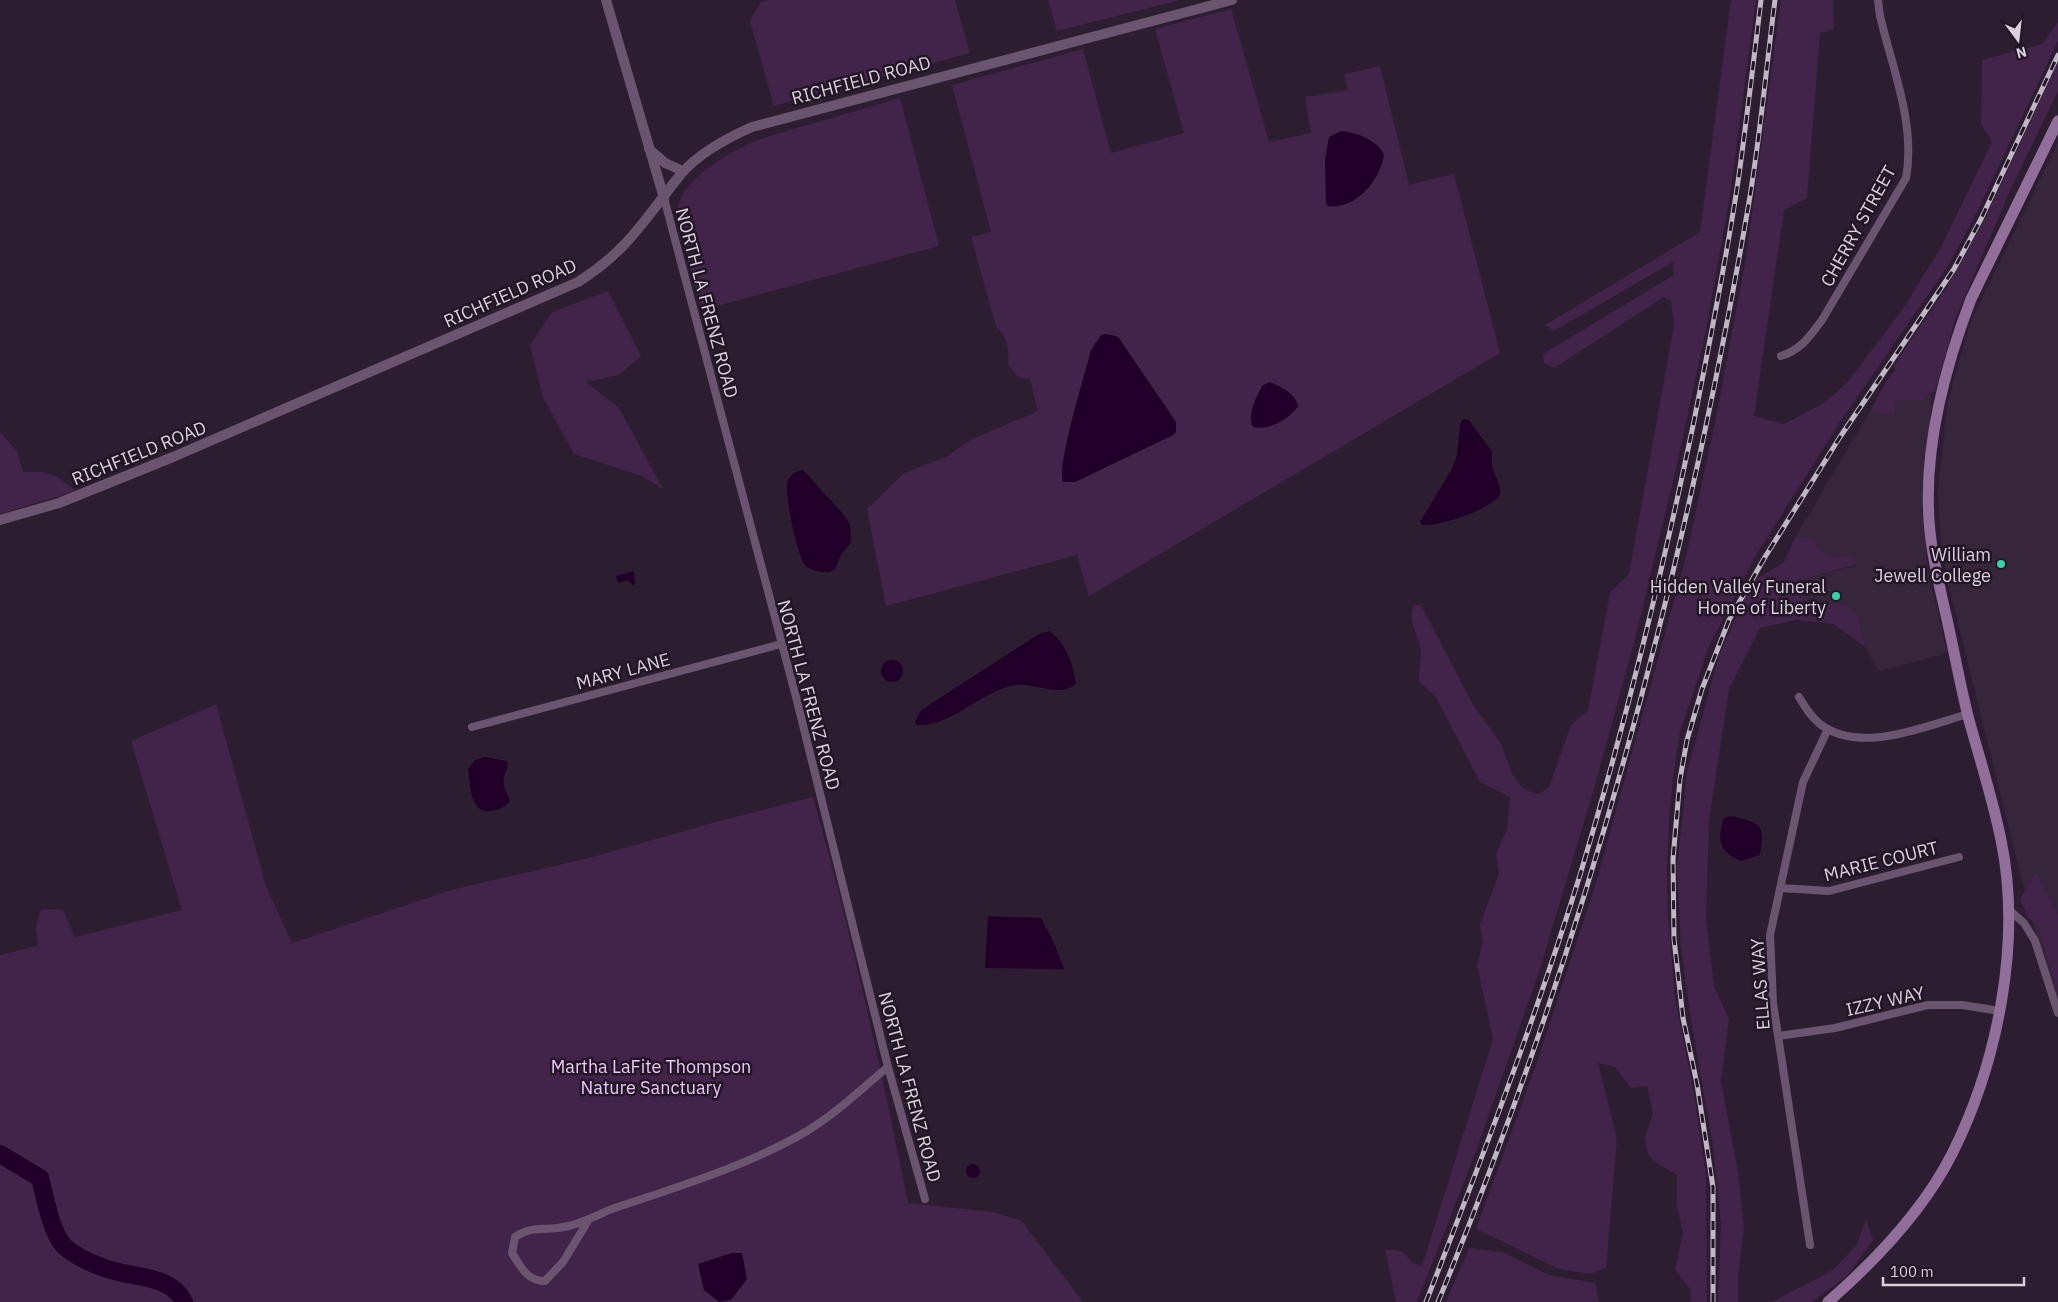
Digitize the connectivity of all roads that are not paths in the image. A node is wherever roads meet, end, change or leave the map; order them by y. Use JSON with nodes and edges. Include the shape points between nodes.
{"nodes":[{"id":1,"x":606,"y":0,"type":"edge"},
{"id":2,"x":1232,"y":0,"type":"edge"},
{"id":3,"x":1878,"y":0,"type":"edge"},
{"id":4,"x":2058,"y":121,"type":"edge"},
{"id":5,"x":649,"y":148,"type":"junction"},
{"id":6,"x":684,"y":172,"type":"junction"},
{"id":7,"x":664,"y":198,"type":"junction"},
{"id":8,"x":1782,"y":356,"type":"dead end"},
{"id":9,"x":0,"y":520,"type":"edge"},
{"id":10,"x":781,"y":644,"type":"junction"},
{"id":11,"x":1799,"y":697,"type":"dead end"},
{"id":12,"x":1968,"y":714,"type":"junction"},
{"id":13,"x":472,"y":728,"type":"dead end"},
{"id":14,"x":1828,"y":729,"type":"junction"},
{"id":15,"x":1959,"y":857,"type":"dead end"},
{"id":16,"x":1780,"y":888,"type":"junction"},
{"id":17,"x":2007,"y":908,"type":"junction"},
{"id":18,"x":2000,"y":1011,"type":"junction"},
{"id":19,"x":2058,"y":1013,"type":"edge"},
{"id":20,"x":1778,"y":1036,"type":"junction"},
{"id":21,"x":888,"y":1067,"type":"junction"},
{"id":22,"x":925,"y":1199,"type":"dead end"},
{"id":23,"x":588,"y":1221,"type":"junction"},
{"id":24,"x":1810,"y":1245,"type":"dead end"},
{"id":25,"x":1828,"y":1302,"type":"edge"}],
"edges":[{"from":1,"to":5,"type":"street"},
{"from":2,"to":6,"type":"street","name":"RICHFIELD ROAD","via":[[770,121],[720,143]]},
{"from":3,"to":8,"type":"street","name":"CHERRY STREET","via":[[1908,130],[1910,157],[1906,178],[1822,320],[1806,342]]},
{"from":4,"to":12,"type":"main road","via":[[1971,299],[1951,354],[1938,408],[1929,518],[1935,566]]},
{"from":5,"to":6,"type":"street","via":[[665,164]]},
{"from":5,"to":7,"type":"street"},
{"from":6,"to":7,"type":"street","name":"RICHFIELD ROAD"},
{"from":7,"to":9,"type":"street","name":"RICHFIELD ROAD","via":[[616,255],[596,272],[572,285],[172,457],[60,503]]},
{"from":7,"to":10,"type":"street","name":"NORTH LA FRENZ ROAD"},
{"from":10,"to":13,"type":"street","name":"MARY LANE"},
{"from":10,"to":21,"type":"street","name":"NORTH LA FRENZ ROAD"},
{"from":11,"to":14,"type":"street","via":[[1812,717]]},
{"from":12,"to":14,"type":"street","via":[[1877,738],[1859,738]]},
{"from":12,"to":17,"type":"main road","via":[[2001,840]]},
{"from":14,"to":16,"type":"street","name":"ELLAS WAY","via":[[1803,782]]},
{"from":15,"to":16,"type":"street","name":"MARIE COURT","via":[[1829,891]]},
{"from":16,"to":20,"type":"street","name":"ELLAS WAY","via":[[1769,956]]},
{"from":17,"to":18,"type":"main road","via":[[2006,966]]},
{"from":17,"to":19,"type":"street","via":[[2024,923],[2035,940]]},
{"from":18,"to":20,"type":"street","name":"IZZY WAY","via":[[1962,1004],[1928,1005],[1835,1028]]},
{"from":18,"to":25,"type":"main road","via":[[1971,1112],[1951,1156],[1896,1235]]},
{"from":20,"to":24,"type":"street","name":"ELLAS WAY"},
{"from":21,"to":22,"type":"street","name":"NORTH LA FRENZ ROAD"},
{"from":21,"to":23,"type":"street","via":[[837,1111],[771,1150],[609,1210]]},
{"from":23,"to":23,"type":"street","via":[[563,1228],[525,1230],[515,1237],[512,1253],[526,1274],[536,1281],[545,1281],[563,1262]]}]}
